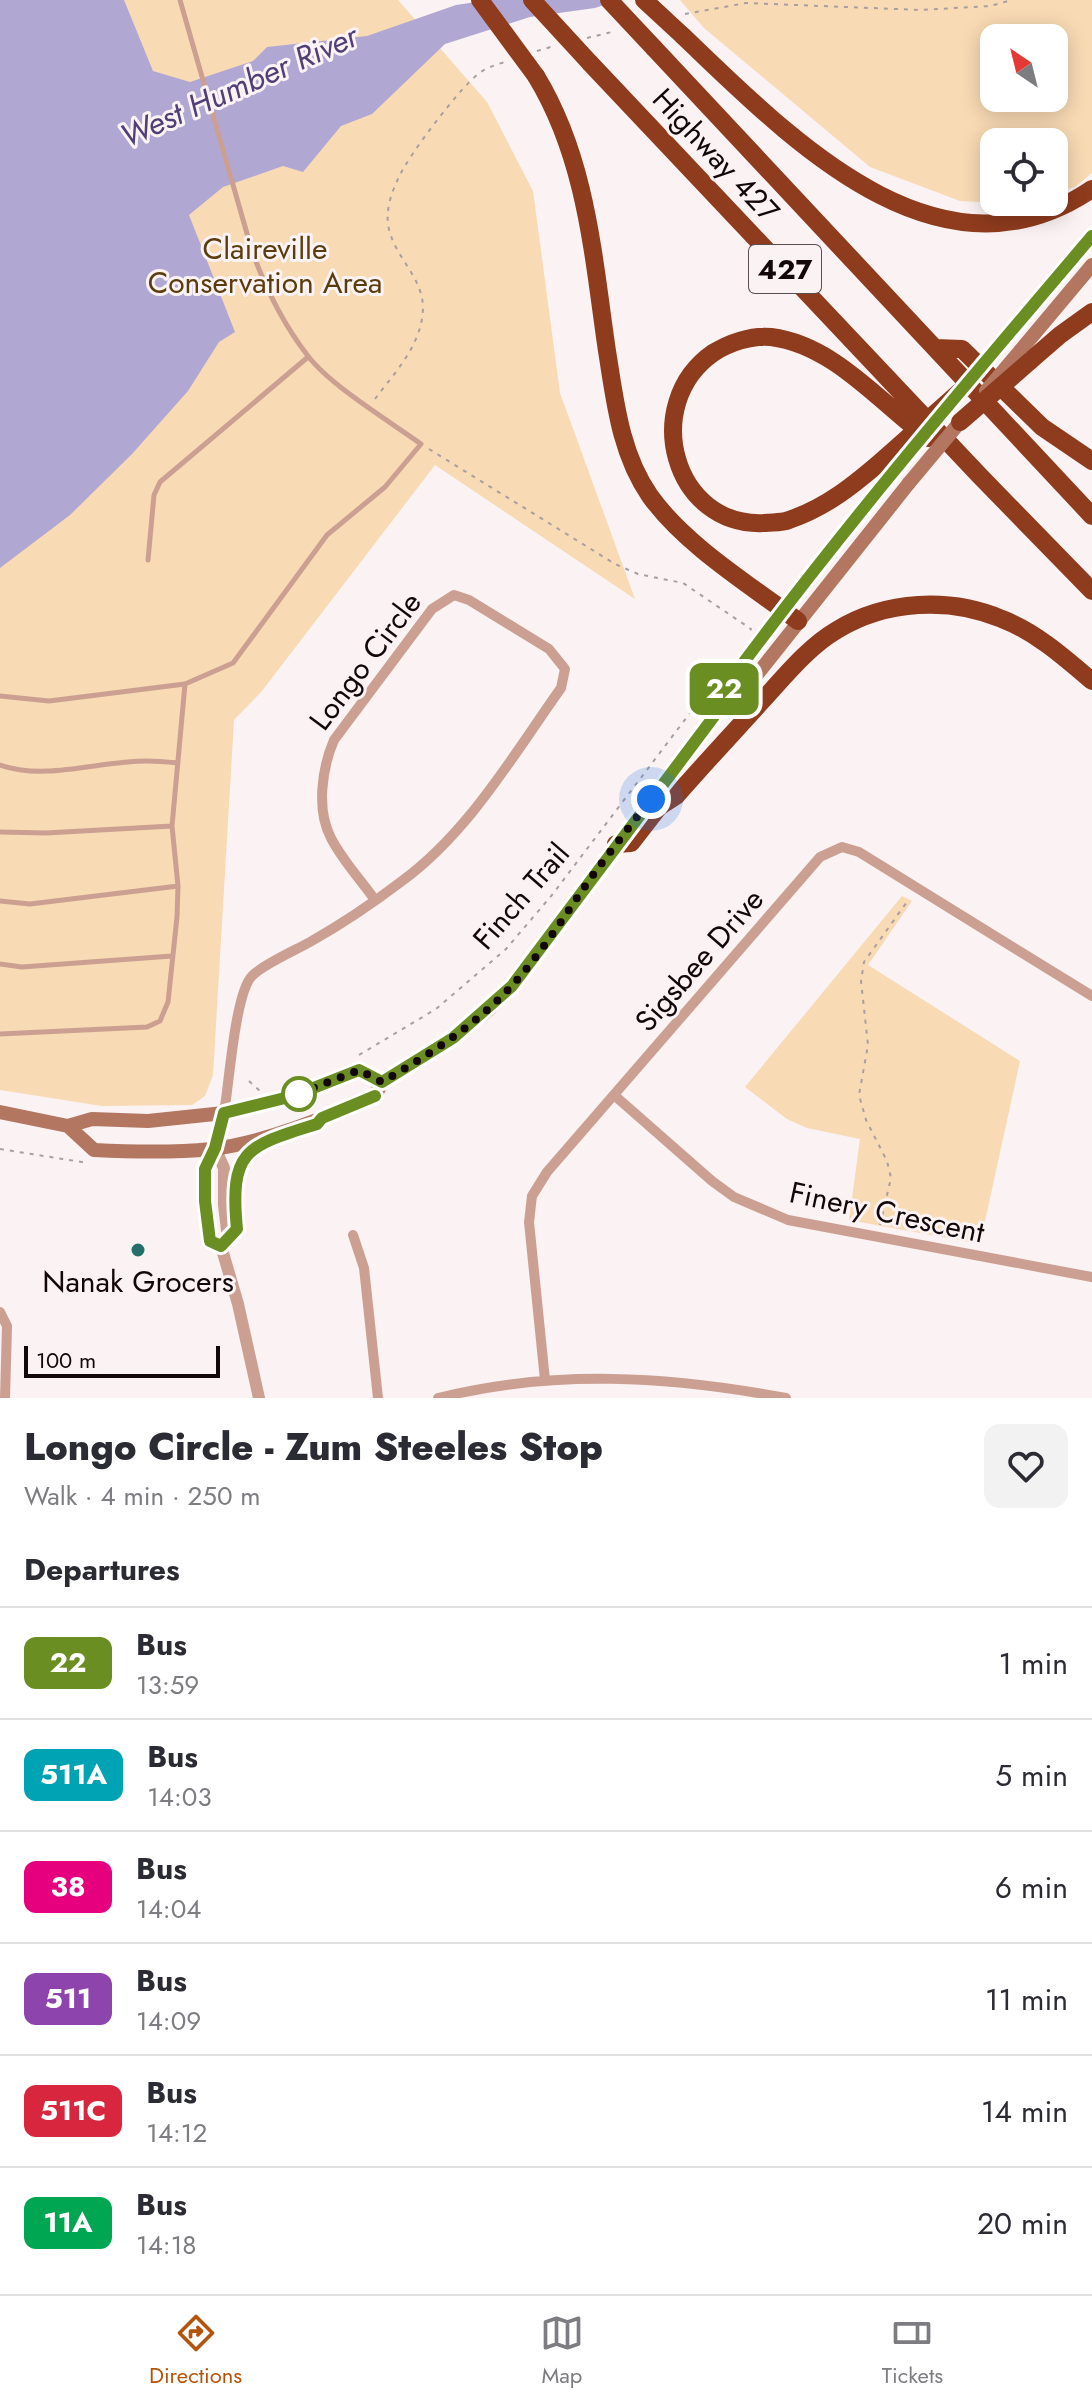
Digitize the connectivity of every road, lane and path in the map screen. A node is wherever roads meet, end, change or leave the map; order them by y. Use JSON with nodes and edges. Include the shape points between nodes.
{"nodes":[{"id":1,"x":180,"y":0,"type":"edge"},
{"id":2,"x":480,"y":0,"type":"edge"},
{"id":3,"x":532,"y":0,"type":"edge"},
{"id":4,"x":609,"y":0,"type":"edge"},
{"id":5,"x":644,"y":0,"type":"edge"},
{"id":6,"x":1012,"y":0,"type":"edge"},
{"id":7,"x":672,"y":17,"type":"dead end"},
{"id":8,"x":626,"y":28,"type":"dead end"},
{"id":9,"x":580,"y":40,"type":"dead end"},
{"id":10,"x":564,"y":43,"type":"dead end"},
{"id":11,"x":537,"y":51,"type":"dead end"},
{"id":12,"x":512,"y":59,"type":"dead end"},
{"id":13,"x":1092,"y":189,"type":"edge"},
{"id":14,"x":1092,"y":236,"type":"edge"},
{"id":15,"x":1092,"y":265,"type":"edge"},
{"id":16,"x":1092,"y":312,"type":"edge"},
{"id":17,"x":935,"y":348,"type":"junction"},
{"id":18,"x":1025,"y":356,"type":"junction"},
{"id":19,"x":308,"y":357,"type":"junction"},
{"id":20,"x":965,"y":387,"type":"joint"},
{"id":21,"x":370,"y":407,"type":"junction"},
{"id":22,"x":960,"y":422,"type":"joint"},
{"id":23,"x":421,"y":444,"type":"junction"},
{"id":24,"x":1092,"y":461,"type":"edge"},
{"id":25,"x":890,"y":464,"type":"junction"},
{"id":26,"x":979,"y":475,"type":"junction"},
{"id":27,"x":1092,"y":516,"type":"edge"},
{"id":28,"x":148,"y":560,"type":"dead end"},
{"id":29,"x":1092,"y":591,"type":"edge"},
{"id":30,"x":791,"y":616,"type":"junction"},
{"id":31,"x":746,"y":637,"type":"dead end"},
{"id":32,"x":1092,"y":681,"type":"edge"},
{"id":33,"x":185,"y":684,"type":"junction"},
{"id":34,"x":711,"y":685,"type":"dead end"},
{"id":35,"x":0,"y":696,"type":"edge"},
{"id":36,"x":721,"y":707,"type":"junction"},
{"id":37,"x":178,"y":763,"type":"junction"},
{"id":38,"x":0,"y":765,"type":"edge"},
{"id":39,"x":172,"y":826,"type":"junction"},
{"id":40,"x":0,"y":832,"type":"edge"},
{"id":41,"x":616,"y":844,"type":"junction"},
{"id":42,"x":178,"y":886,"type":"junction"},
{"id":43,"x":917,"y":889,"type":"junction"},
{"id":44,"x":375,"y":900,"type":"junction"},
{"id":45,"x":0,"y":901,"type":"edge"},
{"id":46,"x":172,"y":956,"type":"junction"},
{"id":47,"x":0,"y":964,"type":"edge"},
{"id":48,"x":1092,"y":996,"type":"edge"},
{"id":49,"x":0,"y":1034,"type":"edge"},
{"id":50,"x":355,"y":1057,"type":"dead end"},
{"id":51,"x":249,"y":1081,"type":"dead end"},
{"id":52,"x":382,"y":1082,"type":"junction"},
{"id":53,"x":267,"y":1093,"type":"dead end"},
{"id":54,"x":614,"y":1095,"type":"junction"},
{"id":55,"x":0,"y":1112,"type":"edge"},
{"id":56,"x":224,"y":1113,"type":"junction"},
{"id":57,"x":322,"y":1118,"type":"junction"},
{"id":58,"x":68,"y":1126,"type":"junction"},
{"id":59,"x":215,"y":1148,"type":"junction"},
{"id":60,"x":353,"y":1235,"type":"dead end"},
{"id":61,"x":878,"y":1237,"type":"junction"},
{"id":62,"x":225,"y":1243,"type":"junction"},
{"id":63,"x":1092,"y":1277,"type":"edge"},
{"id":64,"x":0,"y":1312,"type":"edge"},
{"id":65,"x":545,"y":1380,"type":"junction"},
{"id":66,"x":460,"y":1395,"type":"edge"},
{"id":67,"x":5,"y":1398,"type":"edge"},
{"id":68,"x":259,"y":1398,"type":"edge"},
{"id":69,"x":378,"y":1398,"type":"edge"},
{"id":70,"x":438,"y":1398,"type":"edge"},
{"id":71,"x":786,"y":1398,"type":"edge"}],
"edges":[{"from":1,"to":19,"type":"lane","via":[[257,265]]},
{"from":2,"to":30,"type":"highway","bridge":true,"via":[[536,76],[563,129],[586,205],[618,420],[638,476],[663,513]]},
{"from":3,"to":26,"type":"highway","name":"Highway 427","number":"427","bridge":true},
{"from":4,"to":17,"type":"highway","name":"Highway 427","number":"427","bridge":true},
{"from":5,"to":13,"type":"highway","bridge":true,"via":[[825,163],[904,207],[968,222],[1006,223],[1047,213]]},
{"from":6,"to":7,"type":"path","via":[[921,10],[746,3]]},
{"from":8,"to":9,"type":"path"},
{"from":10,"to":11,"type":"path"},
{"from":12,"to":21,"type":"path","via":[[467,84],[393,190],[390,232],[421,291],[423,307],[414,344]]},
{"from":14,"to":20,"type":"main road","bridge":true},
{"from":15,"to":18,"type":"main road"},
{"from":16,"to":18,"type":"highway"},
{"from":17,"to":24,"type":"highway","via":[[962,349],[1042,427]]},
{"from":17,"to":27,"type":"highway","name":"Highway 427","number":"427"},
{"from":18,"to":22,"type":"highway","bridge":true},
{"from":19,"to":21,"type":"lane"},
{"from":19,"to":28,"type":"lane","via":[[160,482]]},
{"from":20,"to":25,"type":"highway","bridge":true},
{"from":21,"to":23,"type":"lane"},
{"from":22,"to":30,"type":"main road","bridge":true},
{"from":23,"to":31,"type":"path","via":[[615,564],[683,583],[751,629]]},
{"from":23,"to":33,"type":"lane","via":[[385,487],[327,535],[233,663]]},
{"from":25,"to":26,"type":"highway","via":[[830,503],[786,521],[753,523],[728,517],[696,493],[679,465],[672,431],[677,397],[691,372],[723,347],[770,337],[817,352]]},
{"from":25,"to":30,"type":"main road"},
{"from":26,"to":29,"type":"highway","name":"Highway 427","number":"427"},
{"from":30,"to":36,"type":"main road","via":[[758,673],[736,701]]},
{"from":30,"to":36,"type":"main road","via":[[742,664],[724,689]]},
{"from":32,"to":41,"type":"highway","via":[[1044,642],[1002,619],[953,605],[910,605],[864,617],[836,630],[806,654],[631,843]]},
{"from":33,"to":35,"type":"lane","via":[[49,701]]},
{"from":33,"to":37,"type":"lane"},
{"from":34,"to":50,"type":"path","name":"Finch Trail","via":[[506,949],[436,1009]]},
{"from":36,"to":41,"type":"main road"},
{"from":37,"to":38,"type":"lane","via":[[37,771]]},
{"from":37,"to":39,"type":"lane"},
{"from":39,"to":40,"type":"lane"},
{"from":39,"to":42,"type":"lane"},
{"from":41,"to":52,"type":"main road","via":[[501,997],[453,1038]]},
{"from":42,"to":45,"type":"lane","via":[[30,904]]},
{"from":42,"to":46,"type":"lane"},
{"from":43,"to":48,"type":"street","name":"Sigsbee Drive"},
{"from":43,"to":54,"type":"street","name":"Sigsbee Drive","via":[[859,852],[842,847],[820,857]]},
{"from":43,"to":61,"type":"path","via":[[864,962],[861,981],[868,1045],[859,1095],[891,1178]]},
{"from":44,"to":44,"type":"street","name":"Longo Circle","via":[[434,854],[561,688],[565,669],[549,649],[454,595],[432,609],[334,740],[326,760],[323,812],[330,837]]},
{"from":44,"to":56,"type":"street","name":"Longo Circle","via":[[251,976],[236,1029]]},
{"from":46,"to":47,"type":"lane","via":[[22,967]]},
{"from":46,"to":49,"type":"lane","via":[[168,1002],[160,1021],[147,1027]]},
{"from":51,"to":53,"type":"path"},
{"from":52,"to":56,"type":"main road","via":[[359,1070],[293,1096]]},
{"from":52,"to":57,"type":"main road","via":[[375,1096]]},
{"from":54,"to":61,"type":"street","name":"Finery Crescent","via":[[734,1197],[788,1220]]},
{"from":54,"to":65,"type":"street","name":"Sigsbee Drive","via":[[532,1196],[529,1222]]},
{"from":55,"to":58,"type":"main road"},
{"from":56,"to":58,"type":"main road","via":[[148,1121],[92,1119]]},
{"from":56,"to":59,"type":"street","name":"Longo Circle"},
{"from":57,"to":59,"type":"main road"},
{"from":57,"to":62,"type":"main road","via":[[252,1148],[236,1185],[237,1229]]},
{"from":58,"to":59,"type":"main road","via":[[94,1150]]},
{"from":59,"to":62,"type":"street","via":[[224,1168]]},
{"from":59,"to":62,"type":"street","name":"Longo Circle","via":[[205,1169],[205,1201],[210,1241]]},
{"from":60,"to":69,"type":"street","via":[[364,1268]]},
{"from":61,"to":63,"type":"street","name":"Finery Crescent"},
{"from":62,"to":68,"type":"street"},
{"from":64,"to":67,"type":"street","via":[[7,1326]]},
{"from":65,"to":66,"type":"street"},
{"from":65,"to":71,"type":"street","via":[[652,1378]]},
{"from":66,"to":70,"type":"street"}]}
